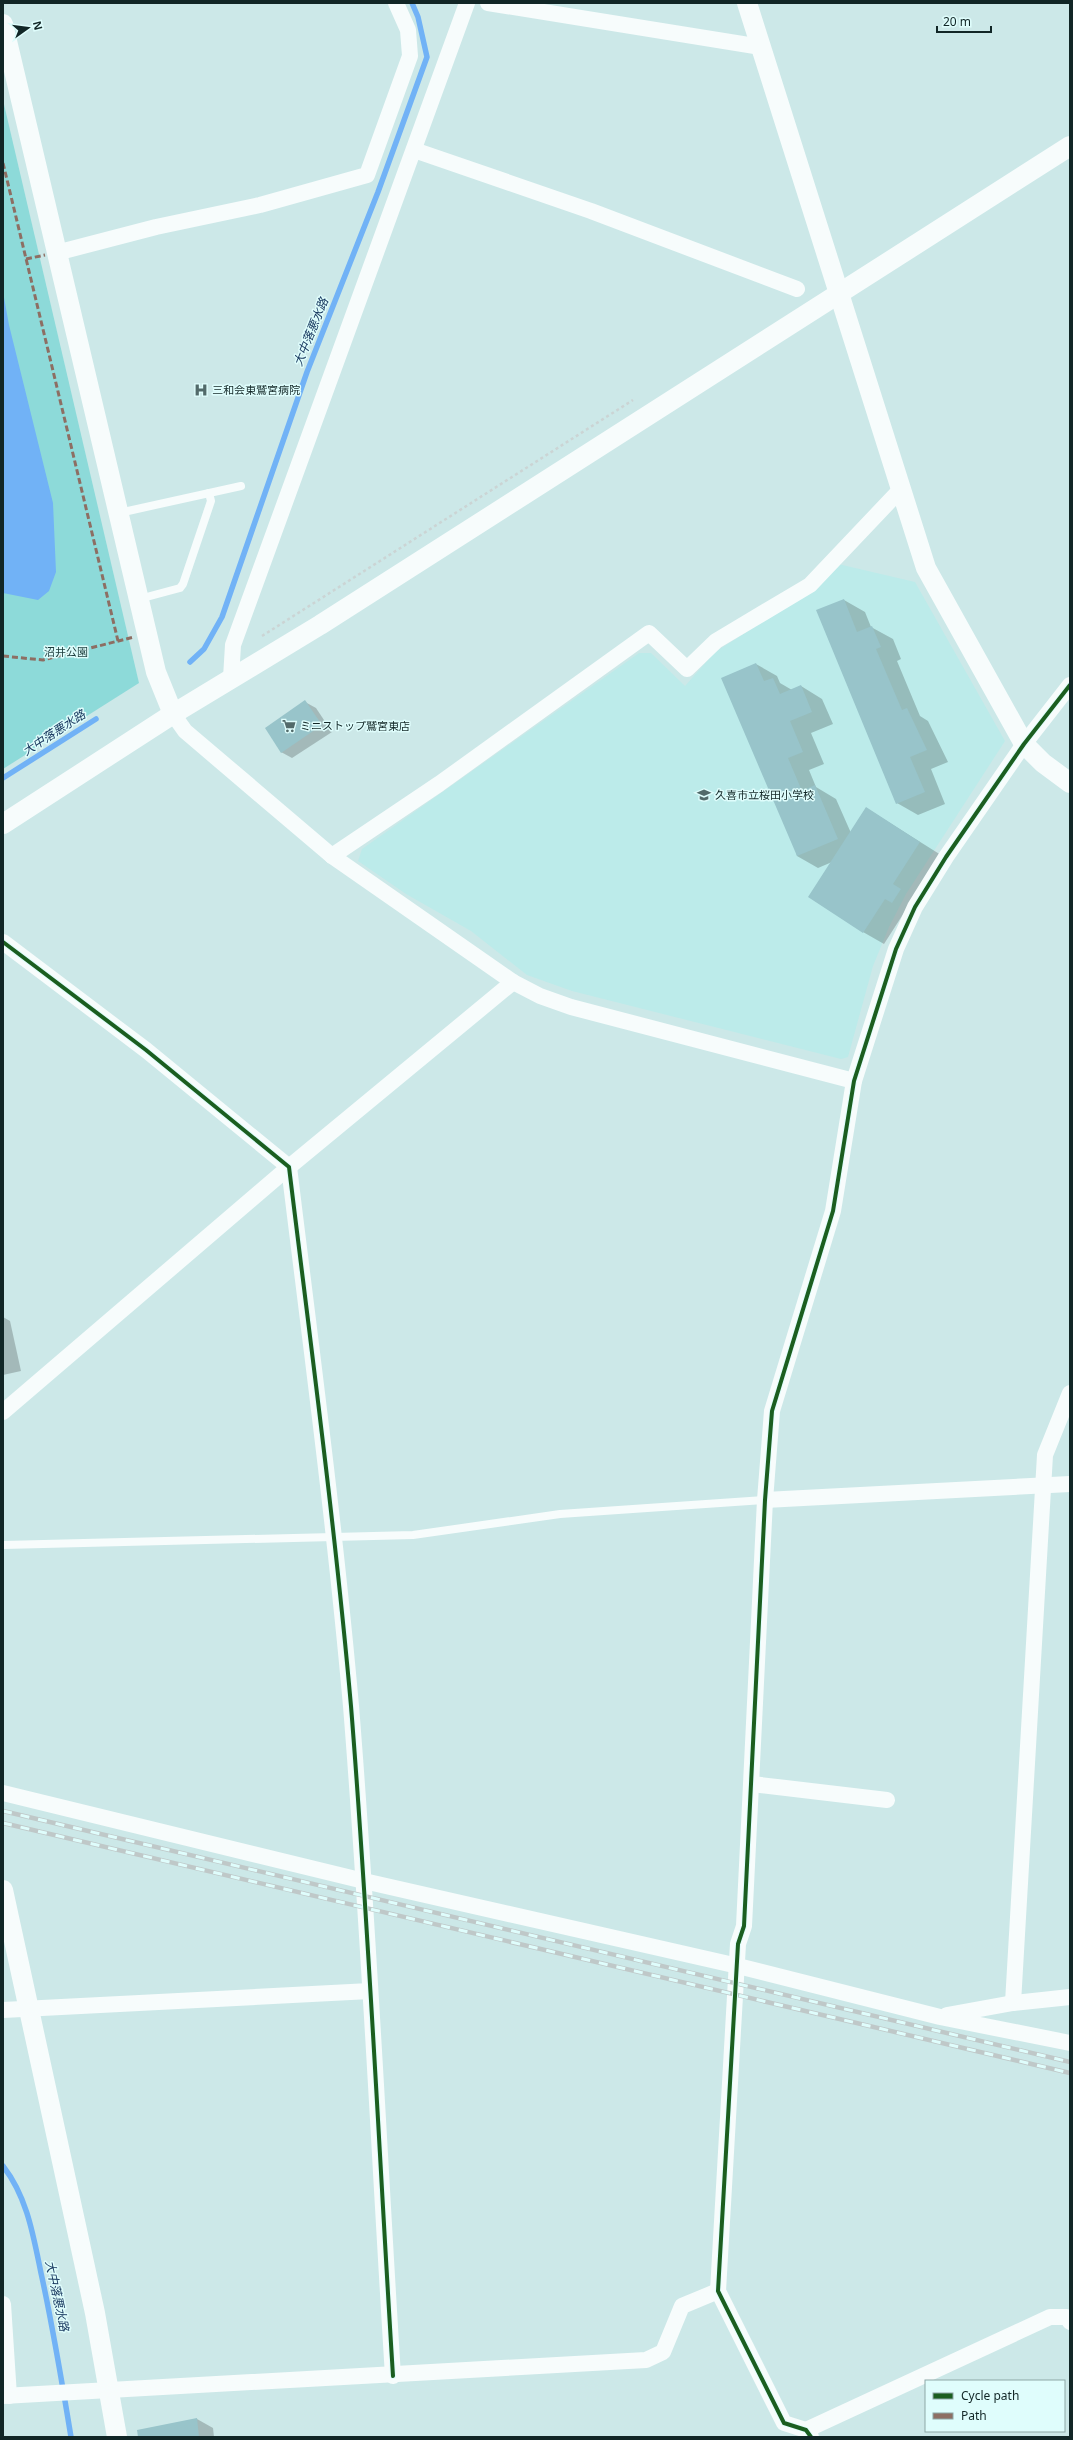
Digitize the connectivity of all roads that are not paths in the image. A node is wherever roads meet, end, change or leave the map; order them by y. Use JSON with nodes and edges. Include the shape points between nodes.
{"nodes":[{"id":1,"x":396,"y":3,"type":"edge"},
{"id":2,"x":467,"y":3,"type":"edge"},
{"id":3,"x":488,"y":3,"type":"edge"},
{"id":4,"x":747,"y":3,"type":"edge"},
{"id":5,"x":3,"y":24,"type":"edge"},
{"id":6,"x":761,"y":47,"type":"junction"},
{"id":7,"x":1070,"y":146,"type":"edge"},
{"id":8,"x":414,"y":150,"type":"junction"},
{"id":9,"x":56,"y":253,"type":"junction"},
{"id":10,"x":798,"y":289,"type":"dead end"},
{"id":11,"x":839,"y":292,"type":"junction"},
{"id":12,"x":241,"y":486,"type":"dead end"},
{"id":13,"x":902,"y":488,"type":"junction"},
{"id":14,"x":210,"y":493,"type":"junction"},
{"id":15,"x":118,"y":513,"type":"junction"},
{"id":16,"x":138,"y":599,"type":"junction"},
{"id":17,"x":231,"y":678,"type":"junction"},
{"id":18,"x":1070,"y":686,"type":"edge"},
{"id":19,"x":173,"y":714,"type":"junction"},
{"id":20,"x":1024,"y":744,"type":"junction"},
{"id":21,"x":1070,"y":783,"type":"edge"},
{"id":22,"x":3,"y":824,"type":"edge"},
{"id":23,"x":332,"y":856,"type":"junction"},
{"id":24,"x":3,"y":942,"type":"edge"},
{"id":25,"x":513,"y":982,"type":"junction"},
{"id":26,"x":854,"y":1081,"type":"junction"},
{"id":27,"x":289,"y":1167,"type":"junction"},
{"id":28,"x":1070,"y":1393,"type":"edge"},
{"id":29,"x":3,"y":1412,"type":"edge"},
{"id":30,"x":1070,"y":1484,"type":"edge"},
{"id":31,"x":1045,"y":1486,"type":"junction"},
{"id":32,"x":765,"y":1500,"type":"junction"},
{"id":33,"x":334,"y":1536,"type":"junction"},
{"id":34,"x":3,"y":1545,"type":"edge"},
{"id":35,"x":752,"y":1784,"type":"junction"},
{"id":36,"x":3,"y":1793,"type":"edge"},
{"id":37,"x":888,"y":1800,"type":"dead end"},
{"id":38,"x":364,"y":1881,"type":"junction"},
{"id":39,"x":3,"y":1890,"type":"edge"},
{"id":40,"x":738,"y":1966,"type":"junction"},
{"id":41,"x":370,"y":1991,"type":"junction"},
{"id":42,"x":1070,"y":1997,"type":"edge"},
{"id":43,"x":1013,"y":2003,"type":"junction"},
{"id":44,"x":3,"y":2010,"type":"edge"},
{"id":45,"x":30,"y":2010,"type":"junction"},
{"id":46,"x":940,"y":2017,"type":"junction"},
{"id":47,"x":1070,"y":2043,"type":"edge"},
{"id":48,"x":718,"y":2291,"type":"junction"},
{"id":49,"x":3,"y":2304,"type":"edge"},
{"id":50,"x":1070,"y":2322,"type":"edge"},
{"id":51,"x":393,"y":2376,"type":"junction"},
{"id":52,"x":110,"y":2391,"type":"junction"},
{"id":53,"x":6,"y":2396,"type":"edge"},
{"id":54,"x":808,"y":2434,"type":"edge"},
{"id":55,"x":117,"y":2437,"type":"edge"}],
"edges":[{"from":1,"to":9,"type":"street","via":[[408,30],[410,56],[367,175],[260,204]]},
{"from":2,"to":8,"type":"street"},
{"from":3,"to":6,"type":"street"},
{"from":4,"to":6,"type":"street"},
{"from":5,"to":9,"type":"street"},
{"from":6,"to":11,"type":"street"},
{"from":7,"to":11,"type":"street"},
{"from":8,"to":10,"type":"street","via":[[591,211]]},
{"from":8,"to":17,"type":"street","via":[[233,645]]},
{"from":9,"to":15,"type":"street"},
{"from":11,"to":13,"type":"street"},
{"from":11,"to":17,"type":"street","via":[[320,625]]},
{"from":12,"to":14,"type":"lane"},
{"from":13,"to":20,"type":"street","via":[[926,568]]},
{"from":13,"to":23,"type":"street","via":[[810,585],[716,641],[687,669],[649,634],[439,784]]},
{"from":14,"to":15,"type":"lane"},
{"from":14,"to":16,"type":"lane","via":[[211,501],[183,584],[180,588]]},
{"from":15,"to":16,"type":"street"},
{"from":16,"to":19,"type":"street","via":[[156,672]]},
{"from":17,"to":19,"type":"street"},
{"from":18,"to":20,"type":"street"},
{"from":19,"to":22,"type":"street"},
{"from":19,"to":23,"type":"street","via":[[185,731]]},
{"from":20,"to":21,"type":"street","via":[[1042,763]]},
{"from":20,"to":26,"type":"street","via":[[946,857],[906,924]]},
{"from":23,"to":25,"type":"street"},
{"from":24,"to":27,"type":"street","via":[[146,1050]]},
{"from":25,"to":26,"type":"street","via":[[540,996],[571,1007]]},
{"from":25,"to":27,"type":"street"},
{"from":26,"to":32,"type":"street","via":[[833,1211],[772,1411]]},
{"from":27,"to":29,"type":"street"},
{"from":27,"to":33,"type":"street"},
{"from":28,"to":31,"type":"street","via":[[1045,1455]]},
{"from":30,"to":31,"type":"street"},
{"from":31,"to":32,"type":"street"},
{"from":31,"to":43,"type":"street"},
{"from":32,"to":33,"type":"lane","via":[[560,1514],[413,1535]]},
{"from":32,"to":35,"type":"street"},
{"from":33,"to":34,"type":"lane"},
{"from":33,"to":38,"type":"street"},
{"from":35,"to":37,"type":"street"},
{"from":35,"to":40,"type":"street","via":[[744,1926],[738,1944]]},
{"from":36,"to":38,"type":"street"},
{"from":38,"to":40,"type":"street"},
{"from":38,"to":41,"type":"street"},
{"from":39,"to":45,"type":"street"},
{"from":40,"to":46,"type":"street"},
{"from":40,"to":48,"type":"street"},
{"from":41,"to":45,"type":"street"},
{"from":41,"to":51,"type":"street"},
{"from":42,"to":43,"type":"street"},
{"from":43,"to":46,"type":"street"},
{"from":44,"to":45,"type":"street"},
{"from":45,"to":52,"type":"street"},
{"from":46,"to":47,"type":"street"},
{"from":48,"to":51,"type":"street","via":[[682,2306],[663,2352],[646,2360]]},
{"from":48,"to":54,"type":"street","via":[[784,2423]]},
{"from":49,"to":53,"type":"street"},
{"from":50,"to":54,"type":"street","via":[[1067,2317],[1050,2317]]},
{"from":51,"to":52,"type":"street"},
{"from":52,"to":53,"type":"street"},
{"from":52,"to":55,"type":"street"}]}
